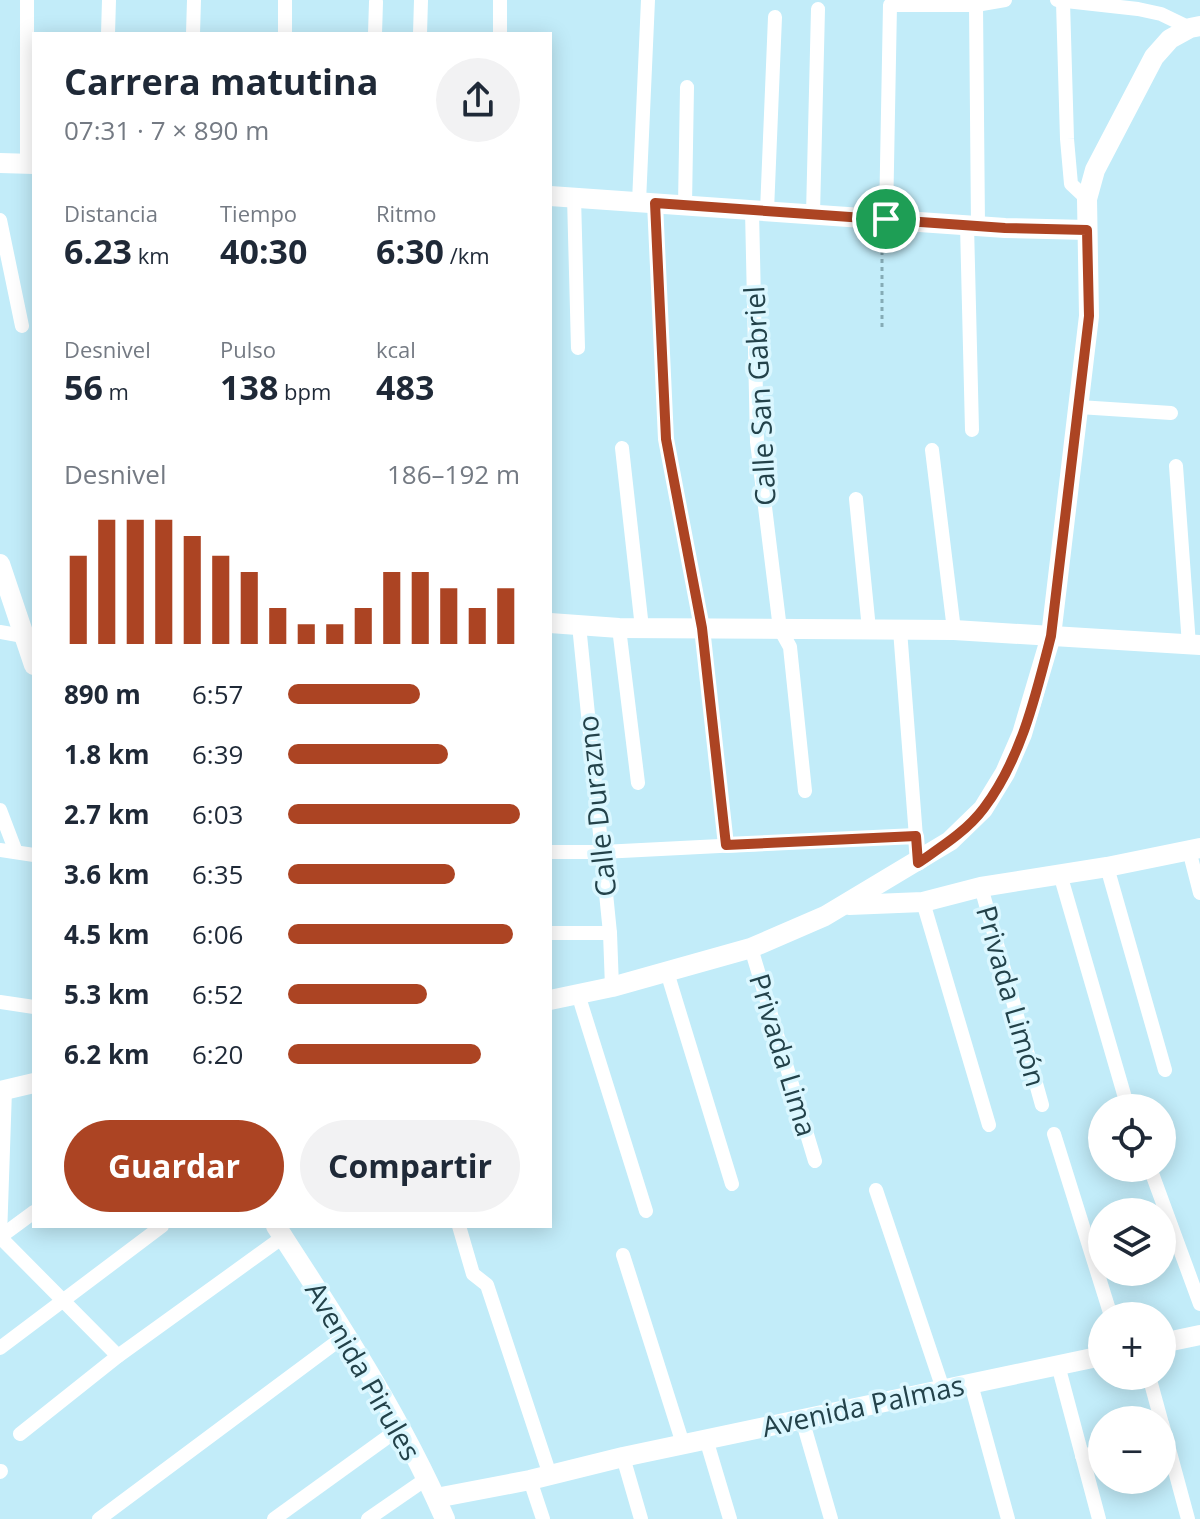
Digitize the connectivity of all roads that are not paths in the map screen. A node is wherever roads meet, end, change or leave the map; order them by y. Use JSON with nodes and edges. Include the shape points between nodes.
{"nodes":[{"id":1,"x":27,"y":0,"type":"edge"},
{"id":2,"x":109,"y":0,"type":"edge"},
{"id":3,"x":194,"y":0,"type":"edge"},
{"id":4,"x":285,"y":0,"type":"edge"},
{"id":5,"x":421,"y":0,"type":"edge"},
{"id":6,"x":500,"y":0,"type":"edge"},
{"id":7,"x":648,"y":0,"type":"edge"},
{"id":8,"x":1005,"y":0,"type":"edge"},
{"id":9,"x":1060,"y":1,"type":"edge"},
{"id":10,"x":376,"y":2,"type":"dead end"},
{"id":11,"x":959,"y":2,"type":"edge"},
{"id":12,"x":976,"y":5,"type":"junction"},
{"id":13,"x":818,"y":9,"type":"dead end"},
{"id":14,"x":775,"y":17,"type":"dead end"},
{"id":15,"x":1195,"y":27,"type":"edge"},
{"id":16,"x":108,"y":32,"type":"edge"},
{"id":17,"x":193,"y":32,"type":"edge"},
{"id":18,"x":285,"y":32,"type":"edge"},
{"id":19,"x":375,"y":32,"type":"edge"},
{"id":20,"x":420,"y":32,"type":"edge"},
{"id":21,"x":500,"y":32,"type":"edge"},
{"id":22,"x":687,"y":87,"type":"dead end"},
{"id":23,"x":0,"y":163,"type":"edge"},
{"id":24,"x":30,"y":164,"type":"edge"},
{"id":25,"x":552,"y":196,"type":"edge"},
{"id":26,"x":574,"y":197,"type":"junction"},
{"id":27,"x":1087,"y":199,"type":"junction"},
{"id":28,"x":647,"y":202,"type":"junction"},
{"id":29,"x":685,"y":205,"type":"junction"},
{"id":30,"x":760,"y":210,"type":"junction"},
{"id":31,"x":813,"y":214,"type":"junction"},
{"id":32,"x":884,"y":219,"type":"junction"},
{"id":33,"x":0,"y":220,"type":"edge"},
{"id":34,"x":972,"y":226,"type":"junction"},
{"id":35,"x":1087,"y":230,"type":"junction"},
{"id":36,"x":22,"y":326,"type":"dead end"},
{"id":37,"x":578,"y":348,"type":"dead end"},
{"id":38,"x":1079,"y":407,"type":"junction"},
{"id":39,"x":1171,"y":413,"type":"dead end"},
{"id":40,"x":972,"y":430,"type":"dead end"},
{"id":41,"x":622,"y":448,"type":"dead end"},
{"id":42,"x":932,"y":450,"type":"dead end"},
{"id":43,"x":1176,"y":466,"type":"dead end"},
{"id":44,"x":856,"y":499,"type":"dead end"},
{"id":45,"x":0,"y":564,"type":"edge"},
{"id":46,"x":25,"y":615,"type":"edge"},
{"id":47,"x":552,"y":623,"type":"edge"},
{"id":48,"x":579,"y":625,"type":"junction"},
{"id":49,"x":619,"y":628,"type":"junction"},
{"id":50,"x":642,"y":628,"type":"junction"},
{"id":51,"x":702,"y":628,"type":"junction"},
{"id":52,"x":780,"y":629,"type":"junction"},
{"id":53,"x":869,"y":629,"type":"junction"},
{"id":54,"x":900,"y":630,"type":"junction"},
{"id":55,"x":954,"y":630,"type":"junction"},
{"id":56,"x":0,"y":632,"type":"edge"},
{"id":57,"x":23,"y":636,"type":"junction"},
{"id":58,"x":1051,"y":636,"type":"junction"},
{"id":59,"x":1195,"y":645,"type":"edge"},
{"id":60,"x":32,"y":660,"type":"edge"},
{"id":61,"x":638,"y":783,"type":"dead end"},
{"id":62,"x":805,"y":791,"type":"dead end"},
{"id":63,"x":0,"y":810,"type":"edge"},
{"id":64,"x":916,"y":836,"type":"junction"},
{"id":65,"x":726,"y":845,"type":"junction"},
{"id":66,"x":1194,"y":849,"type":"edge"},
{"id":67,"x":0,"y":850,"type":"edge"},
{"id":68,"x":16,"y":852,"type":"junction"},
{"id":69,"x":552,"y":852,"type":"edge"},
{"id":70,"x":602,"y":852,"type":"junction"},
{"id":71,"x":32,"y":855,"type":"edge"},
{"id":72,"x":918,"y":863,"type":"junction"},
{"id":73,"x":1107,"y":867,"type":"junction"},
{"id":74,"x":1060,"y":874,"type":"junction"},
{"id":75,"x":981,"y":887,"type":"junction"},
{"id":76,"x":1200,"y":893,"type":"edge"},
{"id":77,"x":923,"y":902,"type":"junction"},
{"id":78,"x":847,"y":905,"type":"junction"},
{"id":79,"x":552,"y":933,"type":"edge"},
{"id":80,"x":610,"y":933,"type":"junction"},
{"id":81,"x":751,"y":948,"type":"junction"},
{"id":82,"x":667,"y":972,"type":"junction"},
{"id":83,"x":612,"y":987,"type":"junction"},
{"id":84,"x":578,"y":994,"type":"junction"},
{"id":85,"x":552,"y":1000,"type":"edge"},
{"id":86,"x":0,"y":1002,"type":"edge"},
{"id":87,"x":32,"y":1007,"type":"edge"},
{"id":88,"x":1165,"y":1070,"type":"dead end"},
{"id":89,"x":32,"y":1083,"type":"edge"},
{"id":90,"x":2,"y":1090,"type":"edge"},
{"id":91,"x":1124,"y":1094,"type":"edge"},
{"id":92,"x":1042,"y":1105,"type":"dead end"},
{"id":93,"x":989,"y":1125,"type":"dead end"},
{"id":94,"x":1054,"y":1134,"type":"dead end"},
{"id":95,"x":815,"y":1161,"type":"dead end"},
{"id":96,"x":1155,"y":1182,"type":"edge"},
{"id":97,"x":732,"y":1184,"type":"dead end"},
{"id":98,"x":876,"y":1190,"type":"dead end"},
{"id":99,"x":646,"y":1211,"type":"dead end"},
{"id":100,"x":32,"y":1213,"type":"edge"},
{"id":101,"x":159,"y":1228,"type":"edge"},
{"id":102,"x":460,"y":1228,"type":"edge"},
{"id":103,"x":279,"y":1232,"type":"edge"},
{"id":104,"x":0,"y":1237,"type":"edge"},
{"id":105,"x":623,"y":1255,"type":"dead end"},
{"id":106,"x":61,"y":1300,"type":"junction"},
{"id":107,"x":1107,"y":1302,"type":"edge"},
{"id":108,"x":1200,"y":1304,"type":"edge"},
{"id":109,"x":346,"y":1335,"type":"junction"},
{"id":110,"x":1200,"y":1335,"type":"edge"},
{"id":111,"x":1176,"y":1340,"type":"edge"},
{"id":112,"x":0,"y":1348,"type":"edge"},
{"id":113,"x":118,"y":1356,"type":"junction"},
{"id":114,"x":1088,"y":1359,"type":"edge"},
{"id":115,"x":1058,"y":1365,"type":"junction"},
{"id":116,"x":971,"y":1384,"type":"junction"},
{"id":117,"x":943,"y":1389,"type":"junction"},
{"id":118,"x":802,"y":1419,"type":"junction"},
{"id":119,"x":400,"y":1428,"type":"junction"},
{"id":120,"x":20,"y":1434,"type":"dead end"},
{"id":121,"x":706,"y":1439,"type":"junction"},
{"id":122,"x":683,"y":1444,"type":"junction"},
{"id":123,"x":1088,"y":1454,"type":"edge"},
{"id":124,"x":1082,"y":1456,"type":"junction"},
{"id":125,"x":623,"y":1457,"type":"junction"},
{"id":126,"x":550,"y":1475,"type":"junction"},
{"id":127,"x":1176,"y":1477,"type":"edge"},
{"id":128,"x":426,"y":1479,"type":"junction"},
{"id":129,"x":530,"y":1480,"type":"junction"},
{"id":130,"x":436,"y":1498,"type":"junction"},
{"id":131,"x":99,"y":1519,"type":"edge"},
{"id":132,"x":274,"y":1519,"type":"edge"},
{"id":133,"x":368,"y":1519,"type":"edge"},
{"id":134,"x":445,"y":1519,"type":"edge"},
{"id":135,"x":543,"y":1519,"type":"edge"},
{"id":136,"x":641,"y":1519,"type":"edge"},
{"id":137,"x":730,"y":1519,"type":"edge"},
{"id":138,"x":831,"y":1519,"type":"edge"},
{"id":139,"x":1008,"y":1519,"type":"edge"},
{"id":140,"x":1099,"y":1519,"type":"edge"},
{"id":141,"x":1188,"y":1519,"type":"edge"}],
"edges":[{"from":1,"to":24,"type":"street"},
{"from":2,"to":16,"type":"street"},
{"from":3,"to":17,"type":"street"},
{"from":4,"to":18,"type":"street"},
{"from":5,"to":20,"type":"street"},
{"from":6,"to":21,"type":"street"},
{"from":7,"to":28,"type":"street"},
{"from":8,"to":12,"type":"street"},
{"from":9,"to":15,"type":"street","via":[[1138,9]]},
{"from":9,"to":27,"type":"street","via":[[1071,184]]},
{"from":10,"to":19,"type":"street"},
{"from":11,"to":12,"type":"street"},
{"from":11,"to":32,"type":"street","via":[[890,5]]},
{"from":12,"to":34,"type":"street"},
{"from":13,"to":31,"type":"street"},
{"from":14,"to":30,"type":"street","name":"Calle San Gabriel"},
{"from":15,"to":27,"type":"main road","via":[[1170,39],[1154,57],[1095,170]]},
{"from":22,"to":29,"type":"street"},
{"from":23,"to":24,"type":"main road"},
{"from":25,"to":26,"type":"main road"},
{"from":26,"to":28,"type":"main road"},
{"from":26,"to":37,"type":"street"},
{"from":27,"to":35,"type":"main road"},
{"from":28,"to":29,"type":"main road"},
{"from":28,"to":51,"type":"street","via":[[666,439]]},
{"from":29,"to":30,"type":"main road"},
{"from":30,"to":31,"type":"main road"},
{"from":30,"to":52,"type":"street","name":"Calle San Gabriel","via":[[757,442]]},
{"from":31,"to":32,"type":"main road"},
{"from":32,"to":34,"type":"main road"},
{"from":33,"to":36,"type":"street"},
{"from":34,"to":35,"type":"main road"},
{"from":34,"to":40,"type":"street"},
{"from":35,"to":38,"type":"main road","via":[[1089,316]]},
{"from":38,"to":39,"type":"street"},
{"from":38,"to":58,"type":"main road"},
{"from":41,"to":50,"type":"street"},
{"from":42,"to":55,"type":"street"},
{"from":43,"to":59,"type":"street"},
{"from":44,"to":53,"type":"street"},
{"from":45,"to":46,"type":"main road"},
{"from":46,"to":57,"type":"main road"},
{"from":47,"to":48,"type":"main road"},
{"from":48,"to":49,"type":"main road"},
{"from":48,"to":70,"type":"street","name":"Calle Durazno"},
{"from":49,"to":50,"type":"main road"},
{"from":49,"to":61,"type":"street"},
{"from":50,"to":51,"type":"main road"},
{"from":51,"to":52,"type":"main road"},
{"from":51,"to":65,"type":"street"},
{"from":52,"to":53,"type":"main road"},
{"from":52,"to":62,"type":"street","name":"Calle San Gabriel","via":[[790,647]]},
{"from":53,"to":54,"type":"main road"},
{"from":54,"to":55,"type":"main road"},
{"from":54,"to":64,"type":"street"},
{"from":55,"to":58,"type":"main road"},
{"from":56,"to":57,"type":"street"},
{"from":57,"to":60,"type":"main road"},
{"from":58,"to":59,"type":"main road"},
{"from":58,"to":72,"type":"main road","via":[[1005,773],[983,809]]},
{"from":63,"to":68,"type":"street"},
{"from":64,"to":65,"type":"street"},
{"from":64,"to":72,"type":"street"},
{"from":65,"to":70,"type":"street"},
{"from":66,"to":73,"type":"main road"},
{"from":66,"to":76,"type":"street"},
{"from":67,"to":68,"type":"street"},
{"from":68,"to":71,"type":"street"},
{"from":69,"to":70,"type":"street"},
{"from":70,"to":80,"type":"street","name":"Calle Durazno"},
{"from":72,"to":78,"type":"main road"},
{"from":73,"to":74,"type":"main road"},
{"from":73,"to":88,"type":"street"},
{"from":74,"to":75,"type":"main road"},
{"from":74,"to":91,"type":"street"},
{"from":75,"to":77,"type":"main road"},
{"from":75,"to":92,"type":"street","name":"Privada Limón"},
{"from":77,"to":78,"type":"main road"},
{"from":77,"to":93,"type":"street"},
{"from":78,"to":81,"type":"main road"},
{"from":79,"to":80,"type":"street"},
{"from":80,"to":83,"type":"street","name":"Calle Durazno"},
{"from":81,"to":82,"type":"main road"},
{"from":81,"to":95,"type":"street","name":"Privada Lima"},
{"from":82,"to":83,"type":"main road"},
{"from":82,"to":97,"type":"street"},
{"from":83,"to":84,"type":"main road"},
{"from":84,"to":85,"type":"main road"},
{"from":84,"to":99,"type":"street"},
{"from":86,"to":87,"type":"street"},
{"from":89,"to":90,"type":"main road"},
{"from":90,"to":104,"type":"street"},
{"from":94,"to":107,"type":"street"},
{"from":96,"to":108,"type":"street"},
{"from":98,"to":117,"type":"street"},
{"from":100,"to":104,"type":"street"},
{"from":101,"to":106,"type":"street"},
{"from":102,"to":126,"type":"street","via":[[473,1274],[487,1285]]},
{"from":103,"to":109,"type":"main road","name":"Avenida Pirules"},
{"from":103,"to":113,"type":"street"},
{"from":104,"to":106,"type":"street"},
{"from":105,"to":122,"type":"street"},
{"from":106,"to":112,"type":"street"},
{"from":106,"to":113,"type":"street"},
{"from":109,"to":119,"type":"main road","name":"Avenida Pirules"},
{"from":109,"to":131,"type":"street"},
{"from":110,"to":111,"type":"main road"},
{"from":113,"to":120,"type":"street"},
{"from":114,"to":115,"type":"main road","name":"Avenida Palmas"},
{"from":115,"to":116,"type":"main road","name":"Avenida Palmas"},
{"from":115,"to":124,"type":"street"},
{"from":116,"to":117,"type":"main road","name":"Avenida Palmas"},
{"from":116,"to":139,"type":"street"},
{"from":117,"to":118,"type":"main road","name":"Avenida Palmas"},
{"from":118,"to":121,"type":"main road","name":"Avenida Palmas"},
{"from":118,"to":138,"type":"street"},
{"from":119,"to":128,"type":"main road","name":"Avenida Pirules"},
{"from":119,"to":132,"type":"street"},
{"from":121,"to":122,"type":"main road","name":"Avenida Palmas"},
{"from":121,"to":137,"type":"street"},
{"from":122,"to":125,"type":"main road","name":"Avenida Palmas"},
{"from":123,"to":124,"type":"street"},
{"from":124,"to":140,"type":"street"},
{"from":125,"to":126,"type":"main road","name":"Avenida Palmas"},
{"from":125,"to":136,"type":"street"},
{"from":126,"to":129,"type":"main road","name":"Avenida Palmas"},
{"from":127,"to":141,"type":"street"},
{"from":128,"to":130,"type":"main road","name":"Avenida Pirules"},
{"from":128,"to":133,"type":"street"},
{"from":129,"to":130,"type":"main road","name":"Avenida Palmas"},
{"from":129,"to":135,"type":"street"},
{"from":130,"to":134,"type":"main road","name":"Avenida Pirules"}]}
